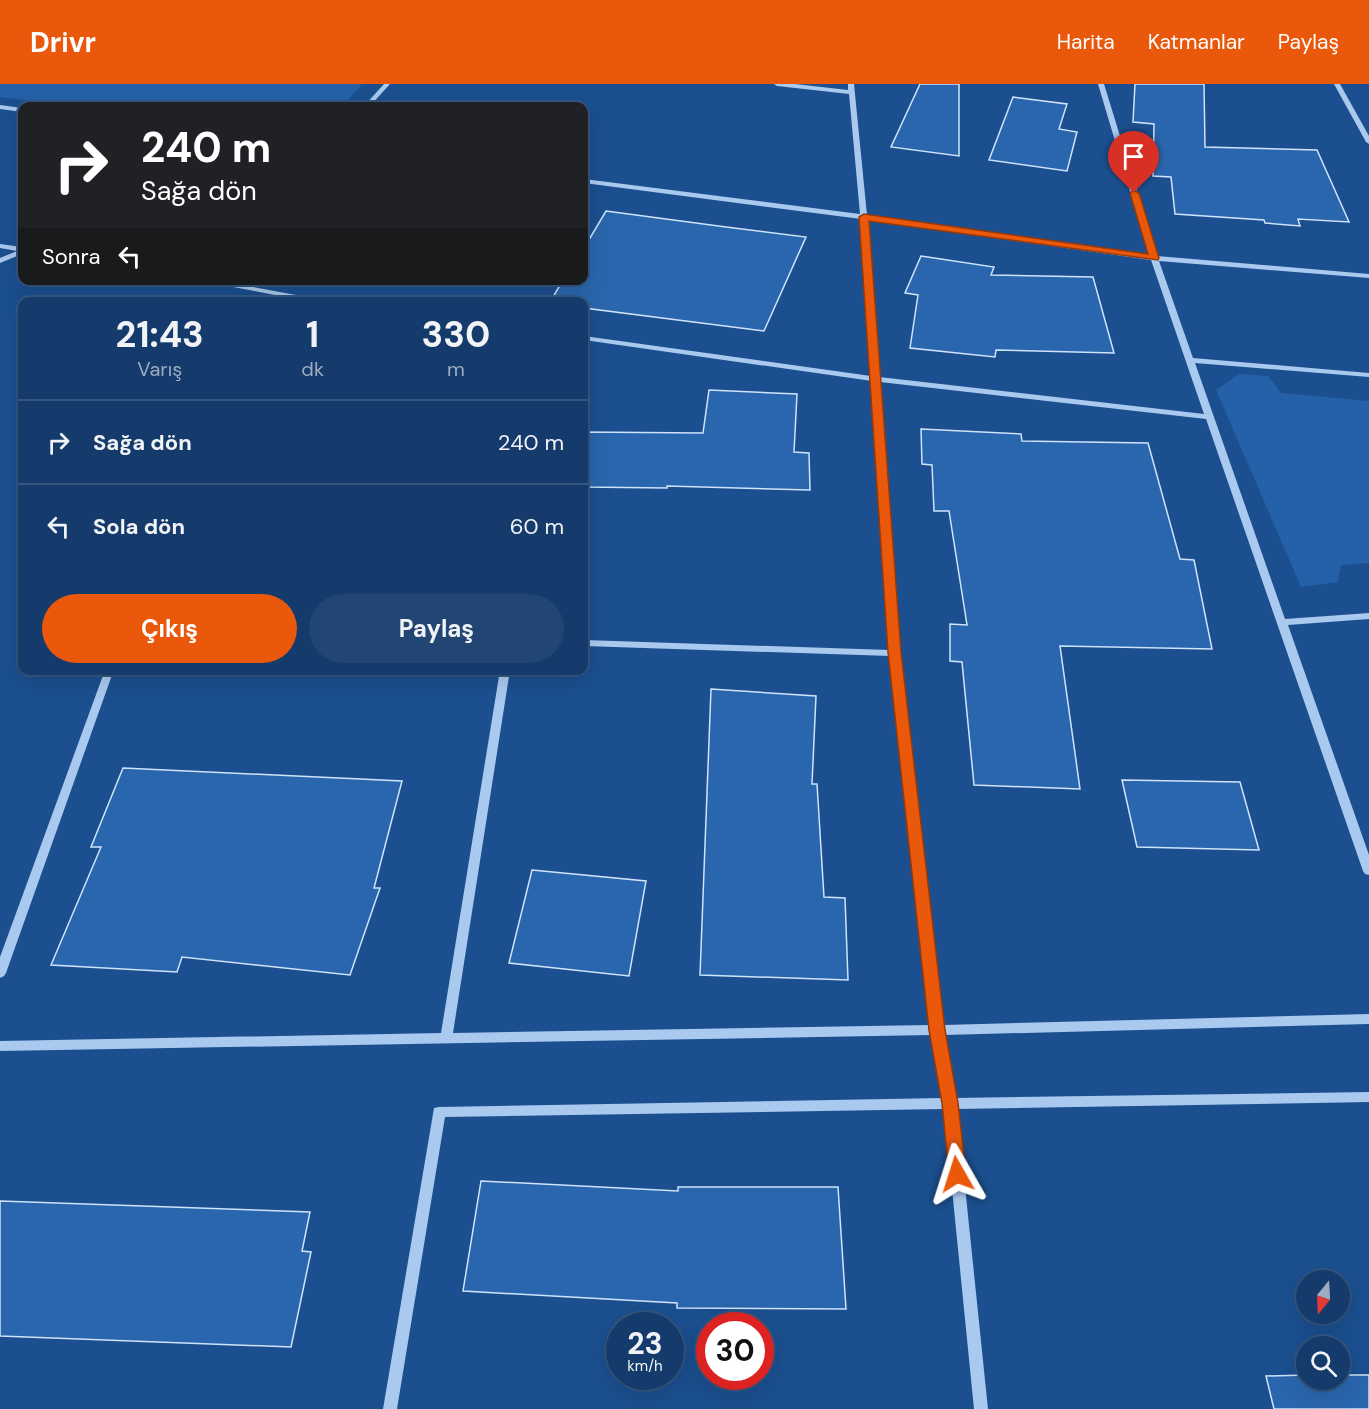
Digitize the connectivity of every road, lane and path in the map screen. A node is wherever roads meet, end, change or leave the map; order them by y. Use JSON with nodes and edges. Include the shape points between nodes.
{"nodes":[{"id":1,"x":387,"y":84,"type":"edge"},
{"id":2,"x":777,"y":84,"type":"edge"},
{"id":3,"x":851,"y":84,"type":"edge"},
{"id":4,"x":1101,"y":84,"type":"edge"},
{"id":5,"x":1337,"y":84,"type":"edge"},
{"id":6,"x":851,"y":93,"type":"junction"},
{"id":7,"x":371,"y":102,"type":"edge"},
{"id":8,"x":0,"y":107,"type":"edge"},
{"id":9,"x":18,"y":109,"type":"edge"},
{"id":10,"x":1369,"y":142,"type":"edge"},
{"id":11,"x":588,"y":182,"type":"edge"},
{"id":12,"x":864,"y":217,"type":"junction"},
{"id":13,"x":0,"y":246,"type":"edge"},
{"id":14,"x":18,"y":249,"type":"edge"},
{"id":15,"x":18,"y":252,"type":"edge"},
{"id":16,"x":1154,"y":258,"type":"junction"},
{"id":17,"x":0,"y":261,"type":"edge"},
{"id":18,"x":1369,"y":276,"type":"edge"},
{"id":19,"x":224,"y":285,"type":"edge"},
{"id":20,"x":258,"y":285,"type":"edge"},
{"id":21,"x":255,"y":291,"type":"junction"},
{"id":22,"x":296,"y":297,"type":"edge"},
{"id":23,"x":588,"y":339,"type":"edge"},
{"id":24,"x":1190,"y":360,"type":"junction"},
{"id":25,"x":1369,"y":375,"type":"edge"},
{"id":26,"x":875,"y":379,"type":"junction"},
{"id":27,"x":1210,"y":417,"type":"junction"},
{"id":28,"x":1369,"y":616,"type":"edge"},
{"id":29,"x":1282,"y":622,"type":"junction"},
{"id":30,"x":588,"y":643,"type":"edge"},
{"id":31,"x":895,"y":652,"type":"junction"},
{"id":32,"x":107,"y":675,"type":"edge"},
{"id":33,"x":504,"y":675,"type":"edge"},
{"id":34,"x":1369,"y":871,"type":"edge"},
{"id":35,"x":0,"y":973,"type":"edge"},
{"id":36,"x":1369,"y":1019,"type":"edge"},
{"id":37,"x":937,"y":1030,"type":"junction"},
{"id":38,"x":446,"y":1038,"type":"junction"},
{"id":39,"x":0,"y":1046,"type":"edge"},
{"id":40,"x":1369,"y":1097,"type":"edge"},
{"id":41,"x":950,"y":1103,"type":"junction"},
{"id":42,"x":390,"y":1409,"type":"edge"},
{"id":43,"x":981,"y":1409,"type":"edge"}],
"edges":[{"from":1,"to":7,"type":"street"},
{"from":2,"to":6,"type":"street"},
{"from":3,"to":6,"type":"street"},
{"from":4,"to":16,"type":"street"},
{"from":5,"to":10,"type":"street"},
{"from":6,"to":12,"type":"street"},
{"from":8,"to":9,"type":"street"},
{"from":11,"to":12,"type":"street"},
{"from":12,"to":16,"type":"street"},
{"from":12,"to":26,"type":"street"},
{"from":13,"to":14,"type":"street"},
{"from":15,"to":17,"type":"street"},
{"from":16,"to":18,"type":"street"},
{"from":16,"to":24,"type":"street"},
{"from":19,"to":21,"type":"street"},
{"from":20,"to":21,"type":"street"},
{"from":21,"to":22,"type":"street"},
{"from":23,"to":26,"type":"street"},
{"from":24,"to":25,"type":"street"},
{"from":24,"to":27,"type":"street"},
{"from":26,"to":27,"type":"street"},
{"from":26,"to":31,"type":"street"},
{"from":27,"to":29,"type":"street"},
{"from":28,"to":29,"type":"street"},
{"from":29,"to":34,"type":"street"},
{"from":30,"to":31,"type":"street"},
{"from":31,"to":37,"type":"street"},
{"from":32,"to":35,"type":"street"},
{"from":33,"to":38,"type":"street"},
{"from":36,"to":37,"type":"street"},
{"from":37,"to":38,"type":"street"},
{"from":37,"to":41,"type":"street"},
{"from":38,"to":39,"type":"street"},
{"from":40,"to":41,"type":"street"},
{"from":41,"to":42,"type":"street","via":[[439,1112]]},
{"from":41,"to":43,"type":"street"}]}
